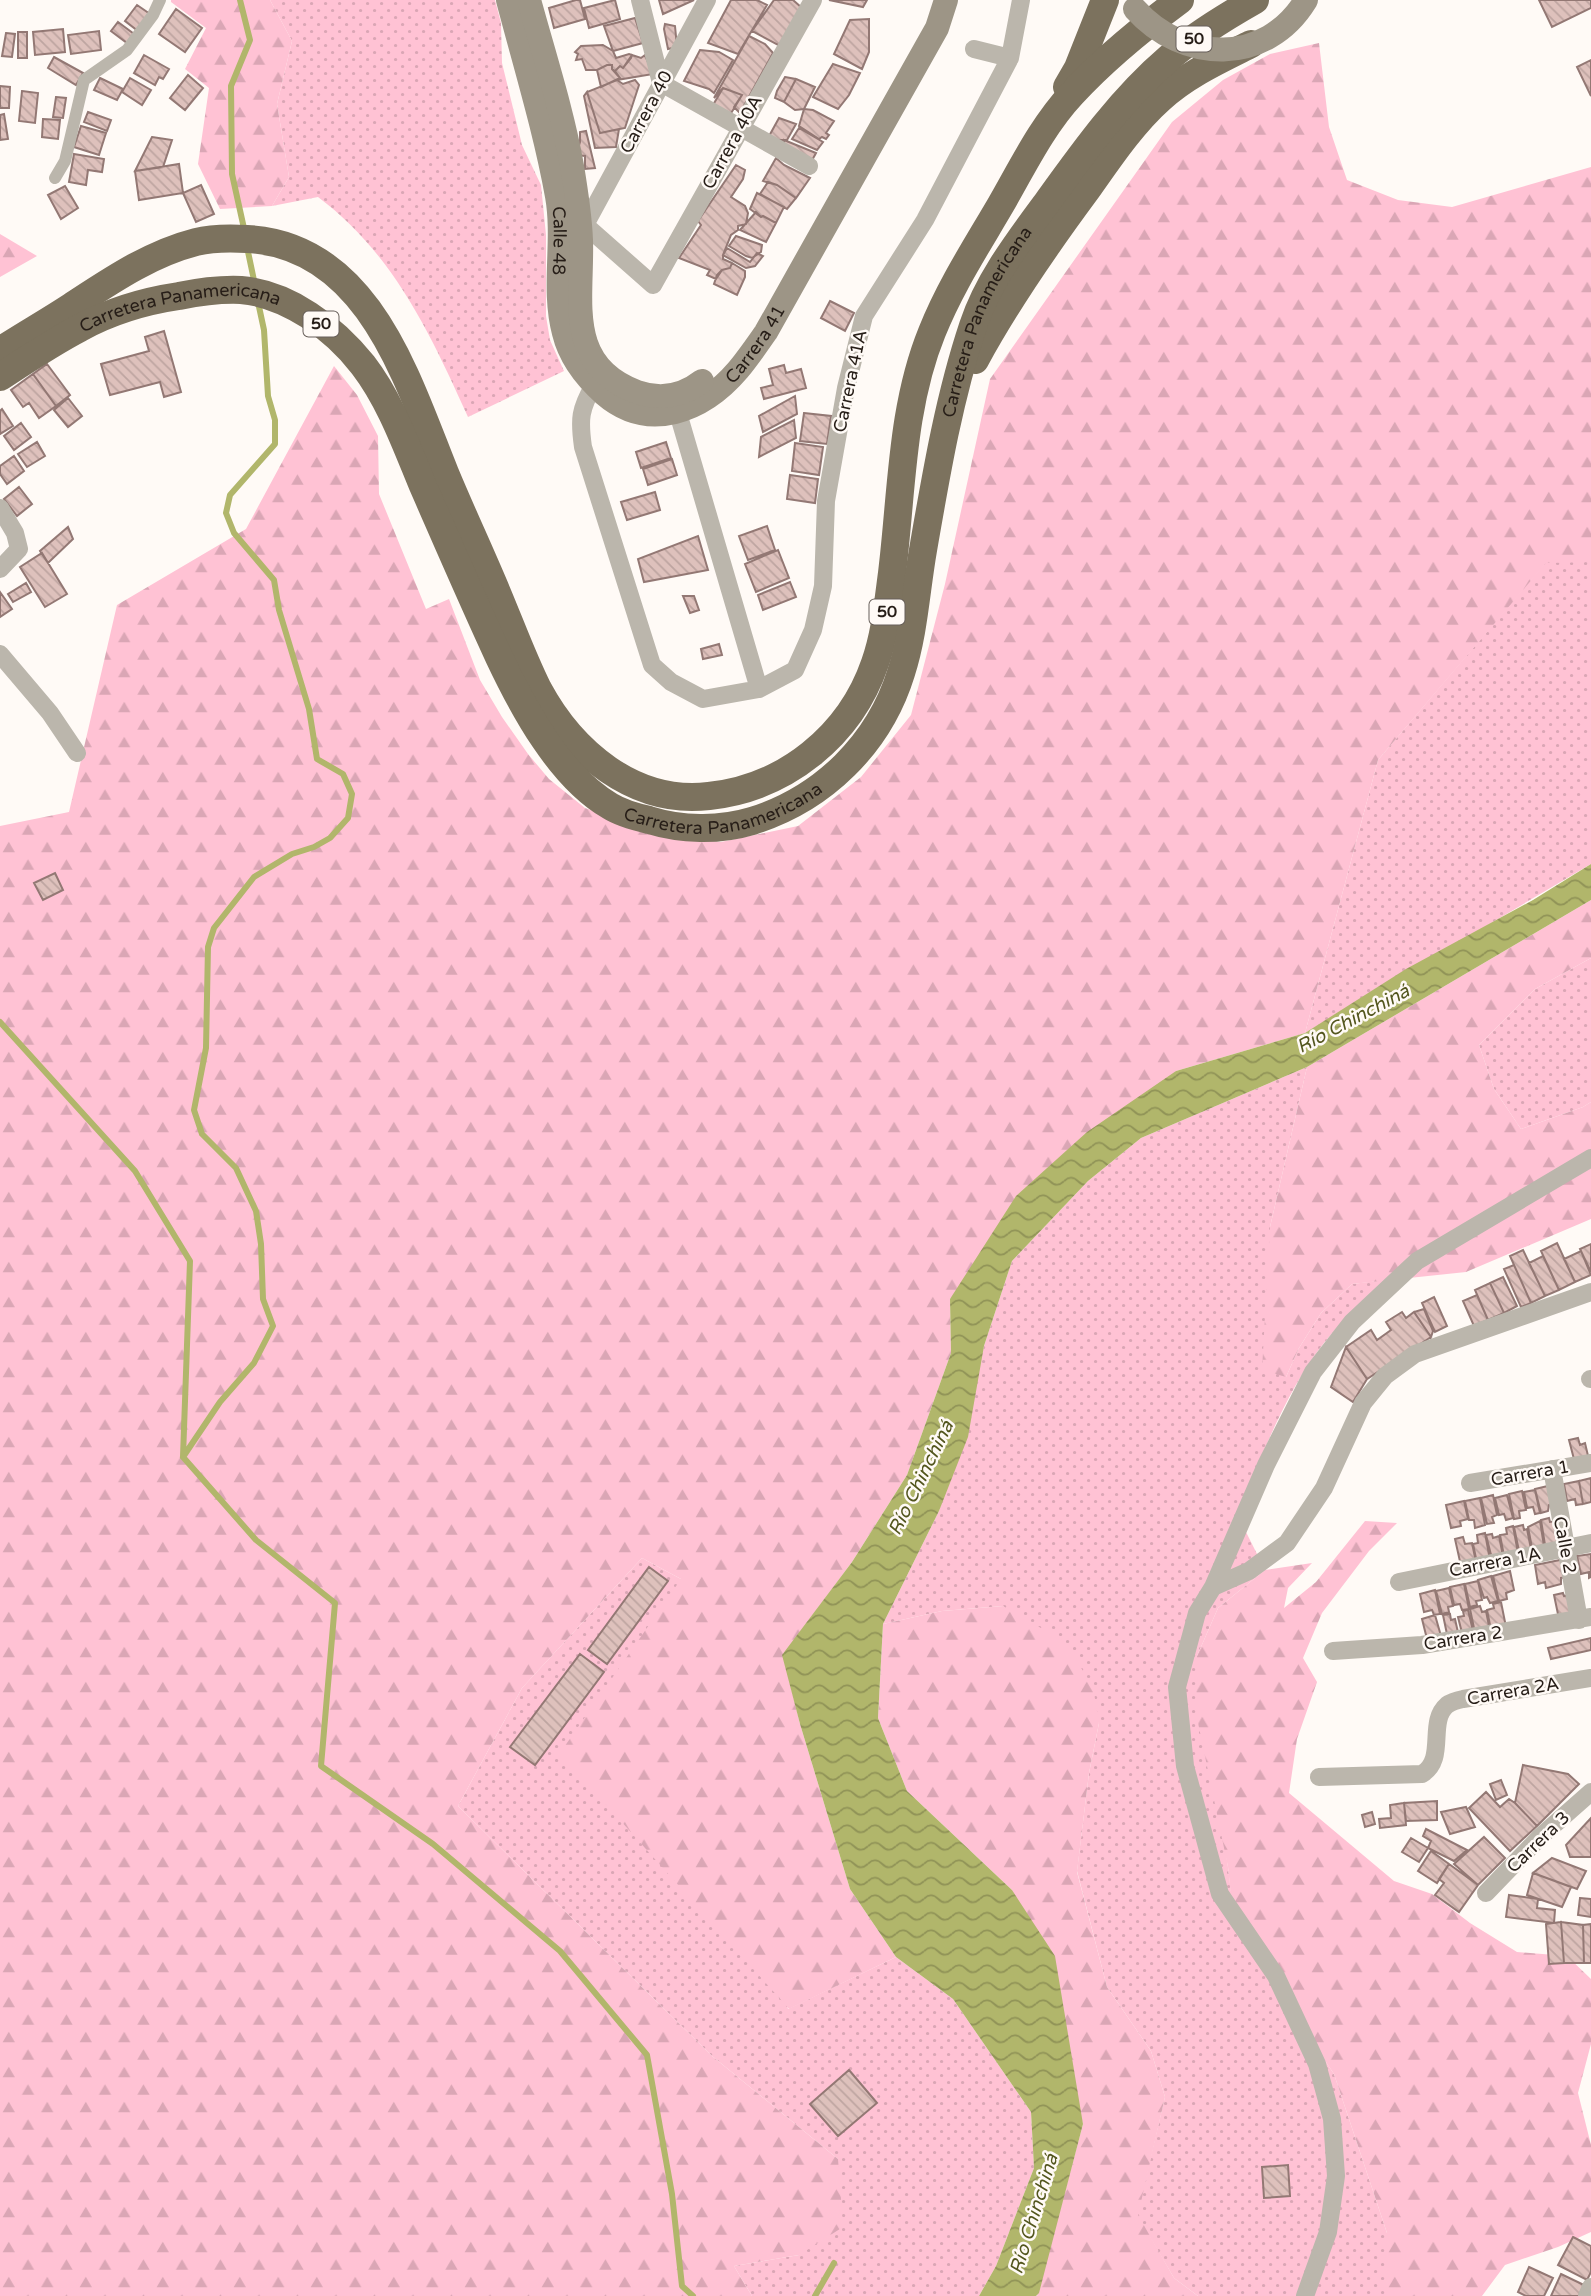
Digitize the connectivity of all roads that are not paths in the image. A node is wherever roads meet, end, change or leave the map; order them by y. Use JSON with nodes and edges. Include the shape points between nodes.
{"nodes":[{"id":1,"x":160,"y":0,"type":"edge"},
{"id":2,"x":508,"y":0,"type":"edge"},
{"id":3,"x":529,"y":0,"type":"edge"},
{"id":4,"x":640,"y":0,"type":"edge"},
{"id":5,"x":707,"y":0,"type":"edge"},
{"id":6,"x":813,"y":0,"type":"edge"},
{"id":7,"x":930,"y":0,"type":"edge"},
{"id":8,"x":946,"y":0,"type":"edge"},
{"id":9,"x":1021,"y":0,"type":"edge"},
{"id":10,"x":1105,"y":0,"type":"edge"},
{"id":11,"x":1180,"y":0,"type":"edge"},
{"id":12,"x":1255,"y":0,"type":"edge"},
{"id":13,"x":1307,"y":3,"type":"edge"},
{"id":14,"x":1132,"y":4,"type":"edge"},
{"id":15,"x":1251,"y":44,"type":"junction"},
{"id":16,"x":974,"y":49,"type":"dead end"},
{"id":17,"x":1010,"y":58,"type":"junction"},
{"id":18,"x":661,"y":83,"type":"junction"},
{"id":19,"x":740,"y":127,"type":"junction"},
{"id":20,"x":1036,"y":144,"type":"junction"},
{"id":21,"x":809,"y":166,"type":"dead end"},
{"id":22,"x":55,"y":178,"type":"dead end"},
{"id":23,"x":575,"y":225,"type":"junction"},
{"id":24,"x":0,"y":351,"type":"edge"},
{"id":25,"x":0,"y":377,"type":"edge"},
{"id":26,"x":594,"y":385,"type":"junction"},
{"id":27,"x":953,"y":401,"type":"junction"},
{"id":28,"x":682,"y":402,"type":"junction"},
{"id":29,"x":0,"y":508,"type":"edge"},
{"id":30,"x":0,"y":569,"type":"edge"},
{"id":31,"x":0,"y":653,"type":"edge"},
{"id":32,"x":759,"y":689,"type":"junction"},
{"id":33,"x":77,"y":753,"type":"dead end"},
{"id":34,"x":1591,"y":1158,"type":"edge"},
{"id":35,"x":1591,"y":1292,"type":"edge"},
{"id":36,"x":1591,"y":1463,"type":"edge"},
{"id":37,"x":1552,"y":1469,"type":"junction"},
{"id":38,"x":1470,"y":1483,"type":"dead end"},
{"id":39,"x":1591,"y":1543,"type":"edge"},
{"id":40,"x":1566,"y":1548,"type":"junction"},
{"id":41,"x":1399,"y":1582,"type":"dead end"},
{"id":42,"x":1213,"y":1587,"type":"junction"},
{"id":43,"x":1585,"y":1618,"type":"edge"},
{"id":44,"x":1333,"y":1651,"type":"dead end"},
{"id":45,"x":1591,"y":1678,"type":"edge"},
{"id":46,"x":1320,"y":1777,"type":"dead end"},
{"id":47,"x":1591,"y":1792,"type":"edge"},
{"id":48,"x":1486,"y":1893,"type":"dead end"},
{"id":49,"x":1591,"y":2287,"type":"edge"},
{"id":50,"x":1305,"y":2296,"type":"edge"},
{"id":51,"x":1587,"y":2296,"type":"edge"}],
"edges":[{"from":1,"to":22,"type":"street","via":[[127,50],[84,80],[65,161]]},
{"from":2,"to":23,"type":"main road","name":"Calle 48","via":[[556,193]]},
{"from":3,"to":23,"type":"main road","name":"Calle 48","via":[[566,137]]},
{"from":4,"to":18,"type":"street"},
{"from":5,"to":18,"type":"street","name":"Carrera 40"},
{"from":6,"to":19,"type":"street","name":"Carrera 40A"},
{"from":7,"to":28,"type":"main road","name":"Carrera 41","via":[[864,130],[765,301],[724,362]]},
{"from":8,"to":28,"type":"main road","name":"Carrera 41","via":[[937,29],[766,332],[717,391]]},
{"from":9,"to":17,"type":"street","name":"Carrera 41A"},
{"from":10,"to":20,"type":"highway","via":[[1078,68]]},
{"from":11,"to":20,"type":"highway","name":"Carretera Panamericana","number":"50","via":[[1101,65],[1068,98]]},
{"from":12,"to":27,"type":"highway","name":"Carretera Panamericana","number":"50","via":[[1169,58],[1071,169],[998,273],[974,321]]},
{"from":13,"to":15,"type":"main road","bridge":true,"via":[[1278,30]]},
{"from":14,"to":15,"type":"main road","bridge":true,"via":[[1147,22],[1179,42],[1214,50]]},
{"from":15,"to":27,"type":"highway","bridge":true,"via":[[1200,69],[1160,99],[1135,126],[1042,253],[994,326]]},
{"from":16,"to":17,"type":"street"},
{"from":17,"to":32,"type":"street","name":"Carrera 41A","via":[[925,220],[864,316],[826,501],[823,586],[813,630],[795,670]]},
{"from":18,"to":19,"type":"street"},
{"from":18,"to":23,"type":"street","name":"Carrera 40"},
{"from":19,"to":21,"type":"street"},
{"from":19,"to":23,"type":"street","name":"Carrera 40A","via":[[653,285]]},
{"from":20,"to":24,"type":"highway","name":"Carretera Panamericana","number":"50","via":[[957,279],[931,334],[910,403],[887,615],[875,664],[835,732],[804,761],[763,785],[739,792],[678,797],[642,789],[611,773],[565,730],[540,692],[395,352],[353,291],[313,257],[266,240],[199,241],[118,276]]},
{"from":23,"to":26,"type":"main road","name":"Calle 48","via":[[560,274],[563,332],[576,363]]},
{"from":23,"to":28,"type":"main road","name":"Calle 48","via":[[579,314],[591,354],[609,376],[635,391]]},
{"from":25,"to":27,"type":"highway","name":"Carretera Panamericana","number":"50","via":[[83,326],[144,302],[203,291],[245,290],[282,301],[314,318],[365,368],[396,424],[494,647],[541,734],[575,777],[613,808],[673,827],[732,826],[775,812],[836,774],[874,732],[901,673]]},
{"from":26,"to":28,"type":"main road","name":"Calle 48","via":[[633,411],[665,416]]},
{"from":26,"to":32,"type":"street","via":[[579,421],[583,447],[652,665],[670,682],[703,699]]},
{"from":28,"to":32,"type":"street"},
{"from":29,"to":30,"type":"street","via":[[19,549]]},
{"from":31,"to":33,"type":"street"},
{"from":34,"to":42,"type":"street","via":[[1417,1261],[1352,1322],[1313,1372]]},
{"from":35,"to":42,"type":"street","via":[[1415,1354],[1385,1376],[1363,1403],[1324,1488],[1287,1543],[1249,1572]]},
{"from":36,"to":37,"type":"street","name":"Carrera 1"},
{"from":37,"to":38,"type":"street","name":"Carrera 1"},
{"from":37,"to":40,"type":"street","name":"Calle 2"},
{"from":39,"to":40,"type":"street","name":"Carrera 1A"},
{"from":40,"to":41,"type":"street","name":"Carrera 1A"},
{"from":40,"to":43,"type":"street","name":"Calle 2"},
{"from":42,"to":50,"type":"street","via":[[1197,1613],[1177,1687],[1185,1766],[1220,1894],[1276,1976],[1317,2064],[1332,2119],[1336,2176],[1328,2232]]},
{"from":43,"to":44,"type":"street","name":"Carrera 2","via":[[1422,1645]]},
{"from":45,"to":46,"type":"street","name":"Carrera 2A","via":[[1447,1705],[1439,1717],[1436,1751],[1422,1774]]},
{"from":47,"to":48,"type":"street","name":"Carrera 3"},
{"from":49,"to":51,"type":"street"}]}
